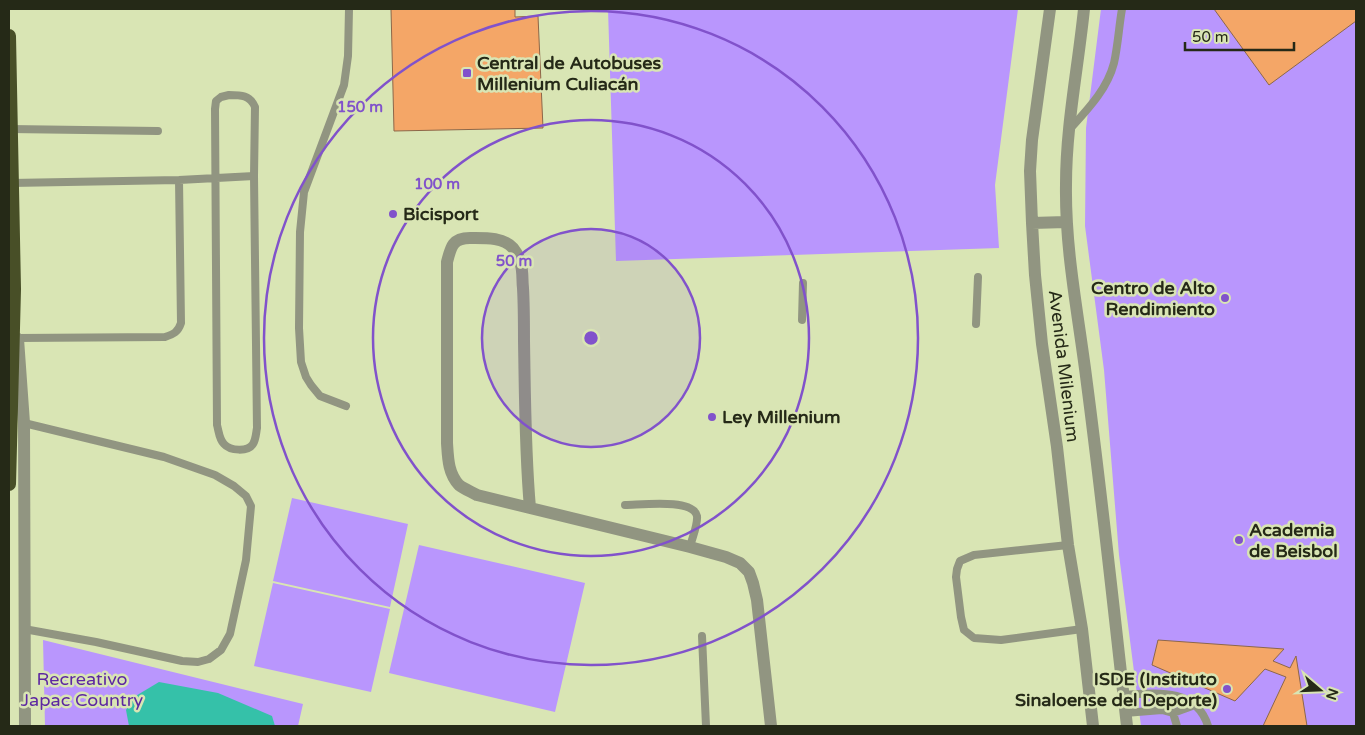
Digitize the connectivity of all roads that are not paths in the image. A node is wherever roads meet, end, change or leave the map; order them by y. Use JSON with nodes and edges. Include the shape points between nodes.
{"nodes":[{"id":1,"x":349,"y":9,"type":"edge"},
{"id":2,"x":1050,"y":9,"type":"edge"},
{"id":3,"x":1084,"y":9,"type":"edge"},
{"id":4,"x":1122,"y":9,"type":"edge"},
{"id":5,"x":9,"y":36,"type":"edge"},
{"id":6,"x":10,"y":129,"type":"junction"},
{"id":7,"x":158,"y":132,"type":"dead end"},
{"id":8,"x":1068,"y":132,"type":"junction"},
{"id":9,"x":254,"y":176,"type":"junction"},
{"id":10,"x":215,"y":177,"type":"junction"},
{"id":11,"x":179,"y":180,"type":"junction"},
{"id":12,"x":11,"y":183,"type":"junction"},
{"id":13,"x":1066,"y":222,"type":"junction"},
{"id":14,"x":1032,"y":223,"type":"junction"},
{"id":15,"x":978,"y":277,"type":"dead end"},
{"id":16,"x":803,"y":283,"type":"dead end"},
{"id":17,"x":14,"y":289,"type":"junction"},
{"id":18,"x":802,"y":320,"type":"dead end"},
{"id":19,"x":976,"y":324,"type":"dead end"},
{"id":20,"x":18,"y":338,"type":"junction"},
{"id":21,"x":346,"y":406,"type":"dead end"},
{"id":22,"x":24,"y":423,"type":"junction"},
{"id":23,"x":9,"y":484,"type":"edge"},
{"id":24,"x":625,"y":505,"type":"dead end"},
{"id":25,"x":530,"y":508,"type":"junction"},
{"id":26,"x":1068,"y":545,"type":"junction"},
{"id":27,"x":690,"y":547,"type":"junction"},
{"id":28,"x":24,"y":629,"type":"junction"},
{"id":29,"x":1082,"y":629,"type":"junction"},
{"id":30,"x":702,"y":636,"type":"dead end"},
{"id":31,"x":1123,"y":695,"type":"junction"},
{"id":32,"x":1195,"y":705,"type":"junction"},
{"id":33,"x":1173,"y":712,"type":"junction"},
{"id":34,"x":1125,"y":713,"type":"junction"},
{"id":35,"x":25,"y":726,"type":"edge"},
{"id":36,"x":706,"y":726,"type":"edge"},
{"id":37,"x":770,"y":726,"type":"edge"},
{"id":38,"x":1093,"y":726,"type":"edge"},
{"id":39,"x":1127,"y":726,"type":"edge"},
{"id":40,"x":1177,"y":726,"type":"edge"},
{"id":41,"x":1208,"y":726,"type":"edge"}],
"edges":[{"from":1,"to":21,"type":"lane","via":[[344,85],[304,192],[300,232],[299,328],[301,362],[306,377],[320,396]]},
{"from":2,"to":14,"type":"street","name":"Avenida Milenium","via":[[1032,140]]},
{"from":3,"to":8,"type":"street","name":"Avenida Milenium"},
{"from":4,"to":8,"type":"lane","via":[[1114,63],[1106,82],[1096,100]]},
{"from":5,"to":6,"type":"highway"},
{"from":6,"to":7,"type":"lane"},
{"from":6,"to":12,"type":"highway"},
{"from":8,"to":13,"type":"street","name":"Avenida Milenium"},
{"from":9,"to":10,"type":"lane"},
{"from":9,"to":10,"type":"lane","via":[[255,107],[248,97],[229,95],[216,101]]},
{"from":9,"to":10,"type":"lane","via":[[257,428],[253,445],[246,449],[229,448],[223,444],[217,425]]},
{"from":10,"to":11,"type":"lane"},
{"from":11,"to":12,"type":"lane"},
{"from":11,"to":20,"type":"lane","via":[[179,330],[165,337]]},
{"from":12,"to":17,"type":"highway"},
{"from":13,"to":14,"type":"street"},
{"from":13,"to":31,"type":"street","name":"Avenida Milenium"},
{"from":14,"to":26,"type":"street","name":"Avenida Milenium","via":[[1041,334]]},
{"from":15,"to":19,"type":"lane"},
{"from":16,"to":18,"type":"lane"},
{"from":17,"to":20,"type":"street"},
{"from":17,"to":23,"type":"highway"},
{"from":20,"to":22,"type":"street"},
{"from":22,"to":28,"type":"street"},
{"from":22,"to":28,"type":"lane","via":[[164,458],[215,475],[246,496],[251,506],[246,560],[230,634],[221,650],[209,659],[182,661]]},
{"from":24,"to":27,"type":"lane","via":[[678,504],[693,509],[696,523]]},
{"from":25,"to":25,"type":"street","via":[[522,266],[514,249],[507,243],[497,239],[467,238],[454,243],[447,262],[448,462],[460,486],[477,495]]},
{"from":25,"to":27,"type":"street"},
{"from":26,"to":29,"type":"street","name":"Avenida Milenium"},
{"from":26,"to":29,"type":"lane","via":[[974,555],[960,561],[956,569],[960,617],[964,630],[974,638],[983,639],[1001,640]]},
{"from":27,"to":37,"type":"street","via":[[726,557],[740,563],[749,572],[757,600]]},
{"from":28,"to":35,"type":"street"},
{"from":29,"to":38,"type":"street","name":"Avenida Milenium"},
{"from":30,"to":36,"type":"lane"},
{"from":31,"to":32,"type":"lane","via":[[1172,694]]},
{"from":31,"to":34,"type":"street","name":"Avenida Milenium"},
{"from":32,"to":33,"type":"lane"},
{"from":32,"to":41,"type":"lane"},
{"from":33,"to":34,"type":"lane"},
{"from":33,"to":40,"type":"lane"},
{"from":34,"to":39,"type":"street","name":"Avenida Milenium"}]}
